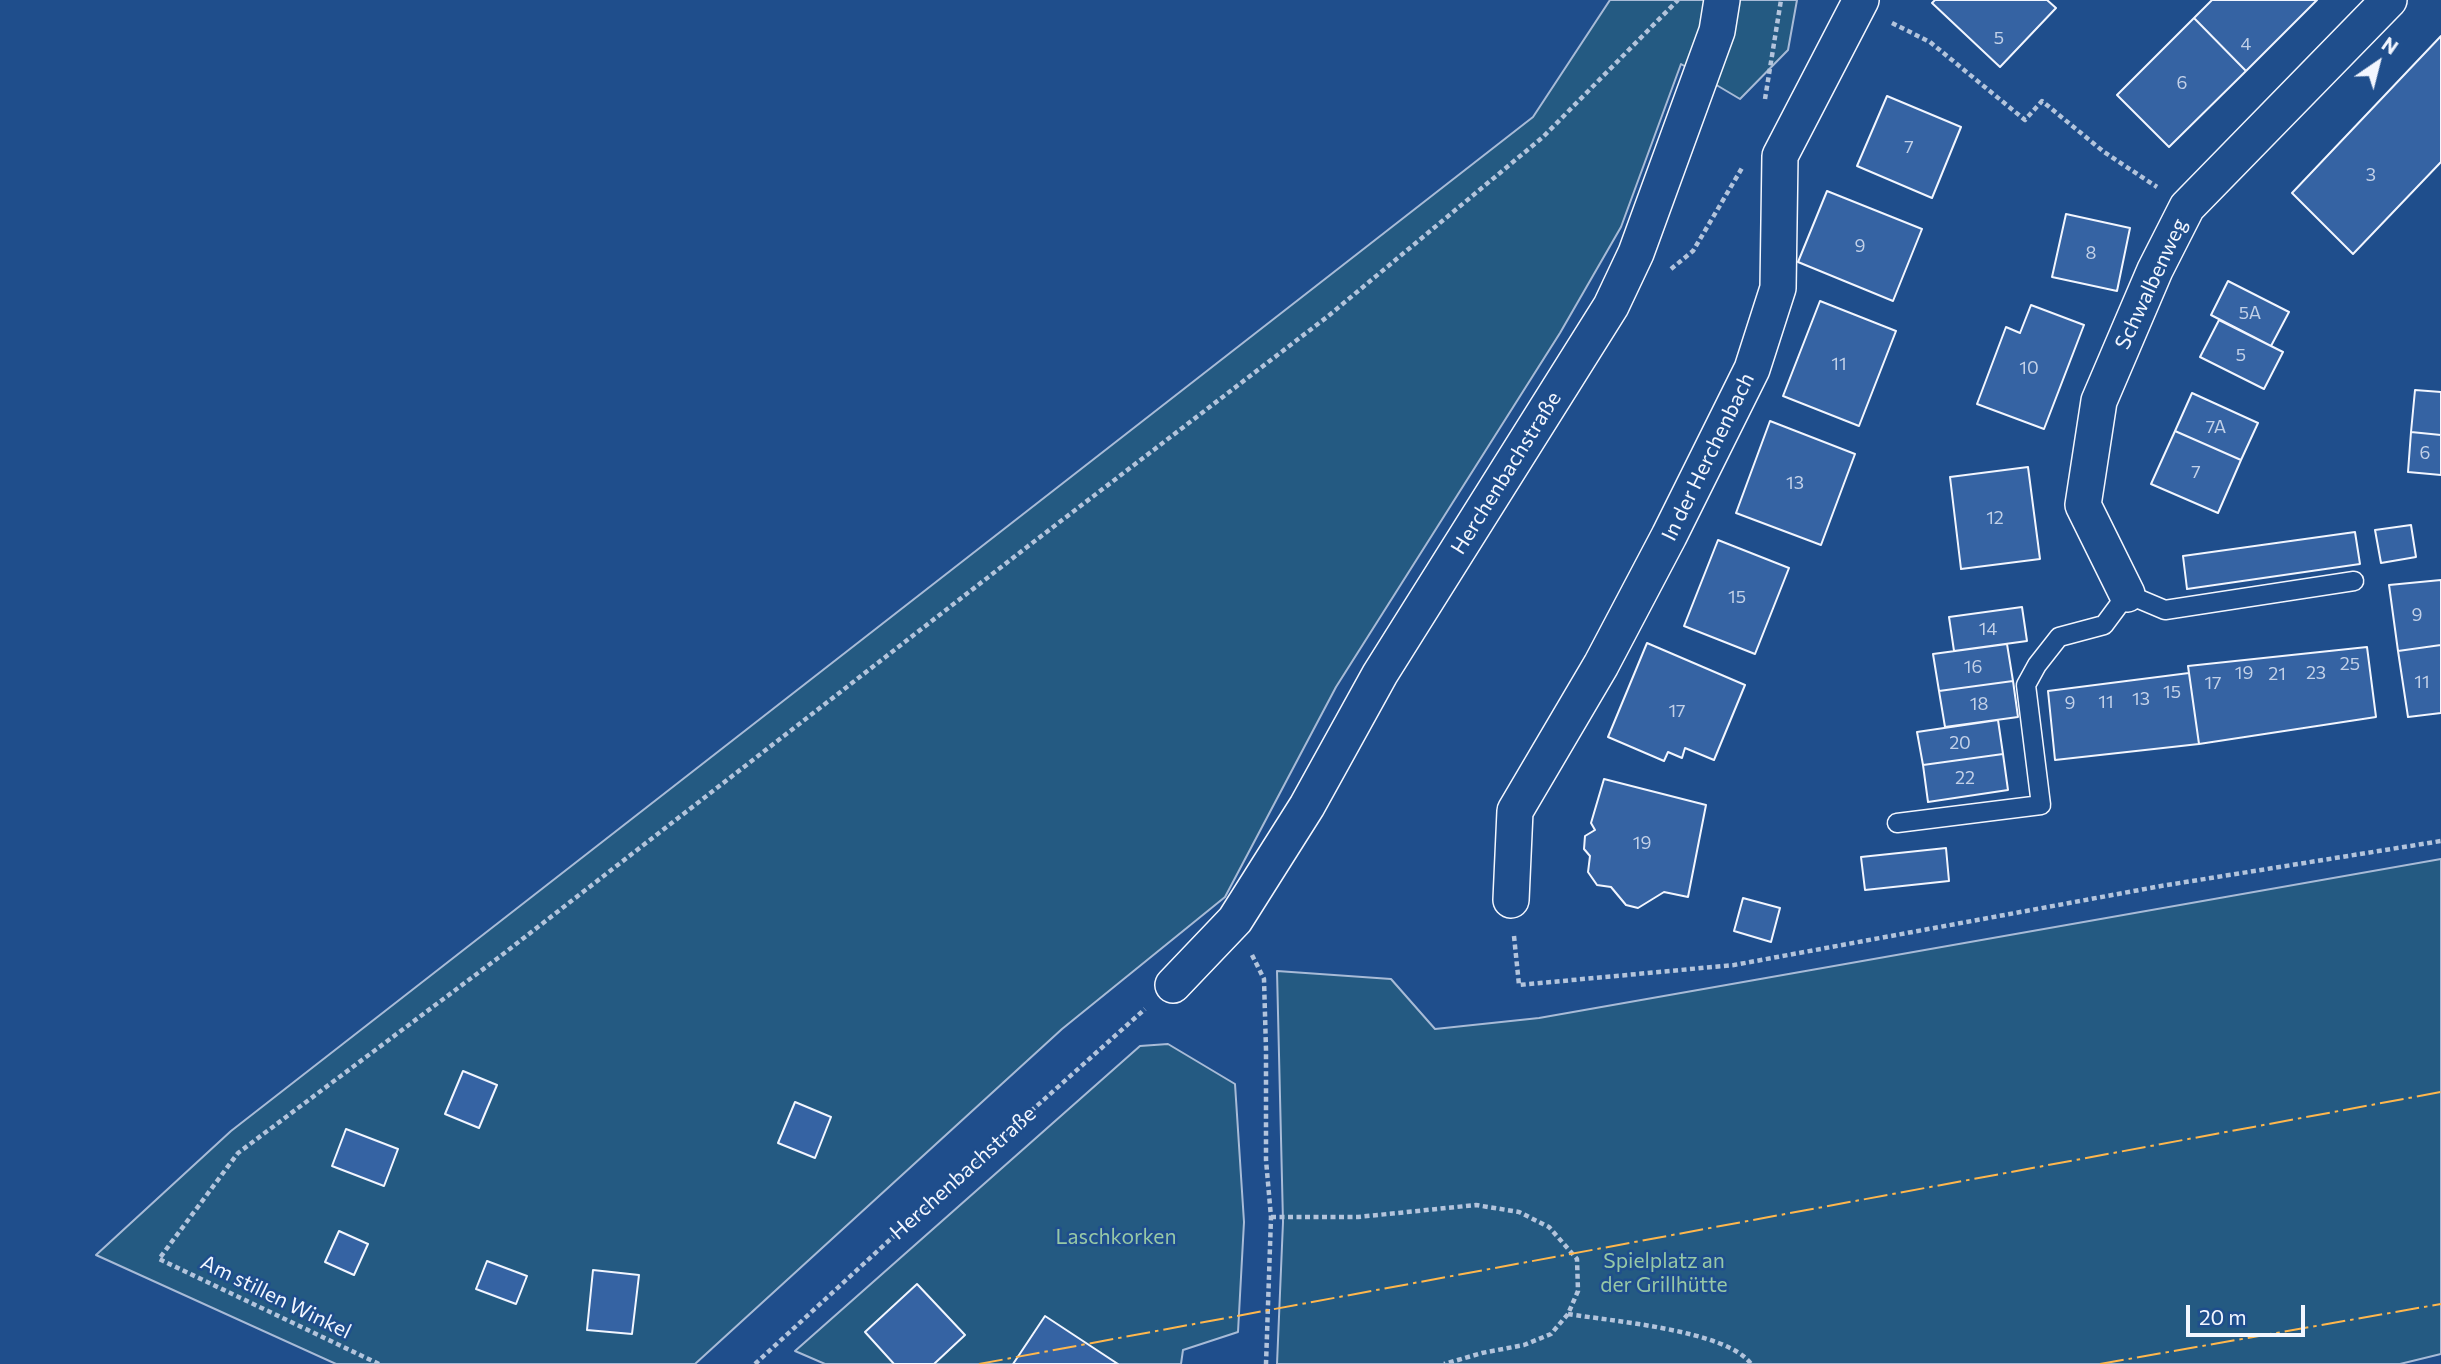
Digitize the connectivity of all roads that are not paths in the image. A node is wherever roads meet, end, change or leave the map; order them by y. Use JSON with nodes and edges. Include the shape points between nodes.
{"nodes":[{"id":1,"x":1722,"y":0,"type":"edge"},
{"id":2,"x":2389,"y":0,"type":"edge"},
{"id":3,"x":1860,"y":2,"type":"edge"},
{"id":4,"x":2354,"y":581,"type":"dead end"},
{"id":5,"x":2127,"y":594,"type":"junction"},
{"id":6,"x":1897,"y":823,"type":"dead end"},
{"id":7,"x":1511,"y":900,"type":"road end"},
{"id":8,"x":1173,"y":985,"type":"road end"}],
"edges":[{"from":1,"to":8,"type":"street","name":"Herchenbachstraße","via":[[1717,31],[1636,253],[1611,306],[1380,674],[1307,806],[1235,920]]},
{"from":2,"to":5,"type":"street","name":"Schwalbenweg","via":[[2187,207],[2155,270],[2099,401],[2083,505]]},
{"from":3,"to":7,"type":"street","name":"In der Herchenbach","via":[[1780,156],[1778,288],[1752,369],[1601,665],[1515,811]]},
{"from":4,"to":5,"type":"lane","via":[[2165,610]]},
{"from":5,"to":6,"type":"lane","via":[[2104,625],[2059,637],[2026,685],[2041,805]]}]}
